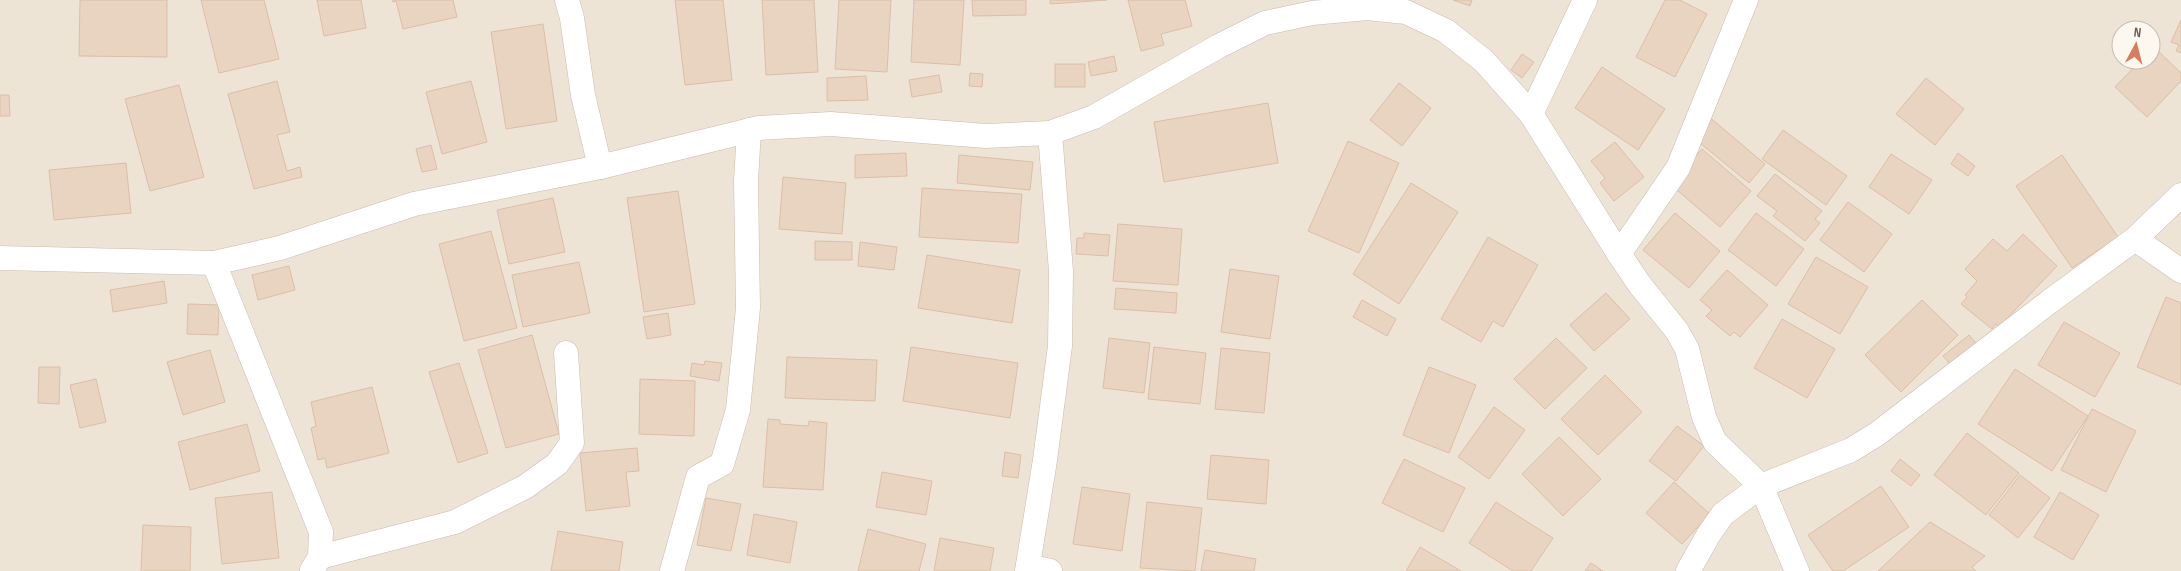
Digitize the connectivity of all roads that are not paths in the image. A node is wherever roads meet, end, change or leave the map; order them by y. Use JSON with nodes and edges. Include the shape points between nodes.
{"nodes":[{"id":1,"x":567,"y":0,"type":"edge"},
{"id":2,"x":1585,"y":0,"type":"edge"},
{"id":3,"x":1746,"y":0,"type":"edge"},
{"id":4,"x":1406,"y":6,"type":"edge"},
{"id":5,"x":1531,"y":114,"type":"junction"},
{"id":6,"x":749,"y":130,"type":"junction"},
{"id":7,"x":1050,"y":133,"type":"junction"},
{"id":8,"x":600,"y":167,"type":"junction"},
{"id":9,"x":2181,"y":195,"type":"edge"},
{"id":10,"x":2135,"y":239,"type":"junction"},
{"id":11,"x":1619,"y":254,"type":"junction"},
{"id":12,"x":0,"y":258,"type":"edge"},
{"id":13,"x":214,"y":263,"type":"junction"},
{"id":14,"x":2181,"y":271,"type":"edge"},
{"id":15,"x":566,"y":353,"type":"dead end"},
{"id":16,"x":1761,"y":486,"type":"junction"},
{"id":17,"x":316,"y":564,"type":"edge"},
{"id":18,"x":1035,"y":569,"type":"edge"},
{"id":19,"x":672,"y":571,"type":"edge"},
{"id":20,"x":1688,"y":571,"type":"edge"},
{"id":21,"x":1797,"y":571,"type":"edge"}],
"edges":[{"from":1,"to":8,"type":"street","via":[[583,95]]},
{"from":2,"to":5,"type":"street"},
{"from":3,"to":11,"type":"street","via":[[1678,168]]},
{"from":4,"to":5,"type":"street","via":[[1446,31],[1484,61]]},
{"from":4,"to":7,"type":"street","via":[[1312,13],[1265,23],[1094,117]]},
{"from":5,"to":11,"type":"street"},
{"from":6,"to":7,"type":"street","via":[[831,124],[986,136]]},
{"from":6,"to":8,"type":"street"},
{"from":6,"to":19,"type":"street","via":[[746,181],[748,308],[738,410],[722,464],[698,477]]},
{"from":7,"to":18,"type":"street","via":[[1061,271],[1060,346]]},
{"from":8,"to":13,"type":"street","via":[[414,204],[280,248]]},
{"from":9,"to":10,"type":"street"},
{"from":10,"to":14,"type":"street"},
{"from":10,"to":16,"type":"street","via":[[1878,434],[1852,450]]},
{"from":11,"to":16,"type":"street","via":[[1687,349],[1704,417],[1715,442]]},
{"from":12,"to":13,"type":"street"},
{"from":13,"to":17,"type":"street","via":[[321,532]]},
{"from":15,"to":17,"type":"street","via":[[572,443],[557,464],[525,487],[454,522]]},
{"from":16,"to":20,"type":"street","via":[[1723,514]]},
{"from":16,"to":21,"type":"street"}]}
